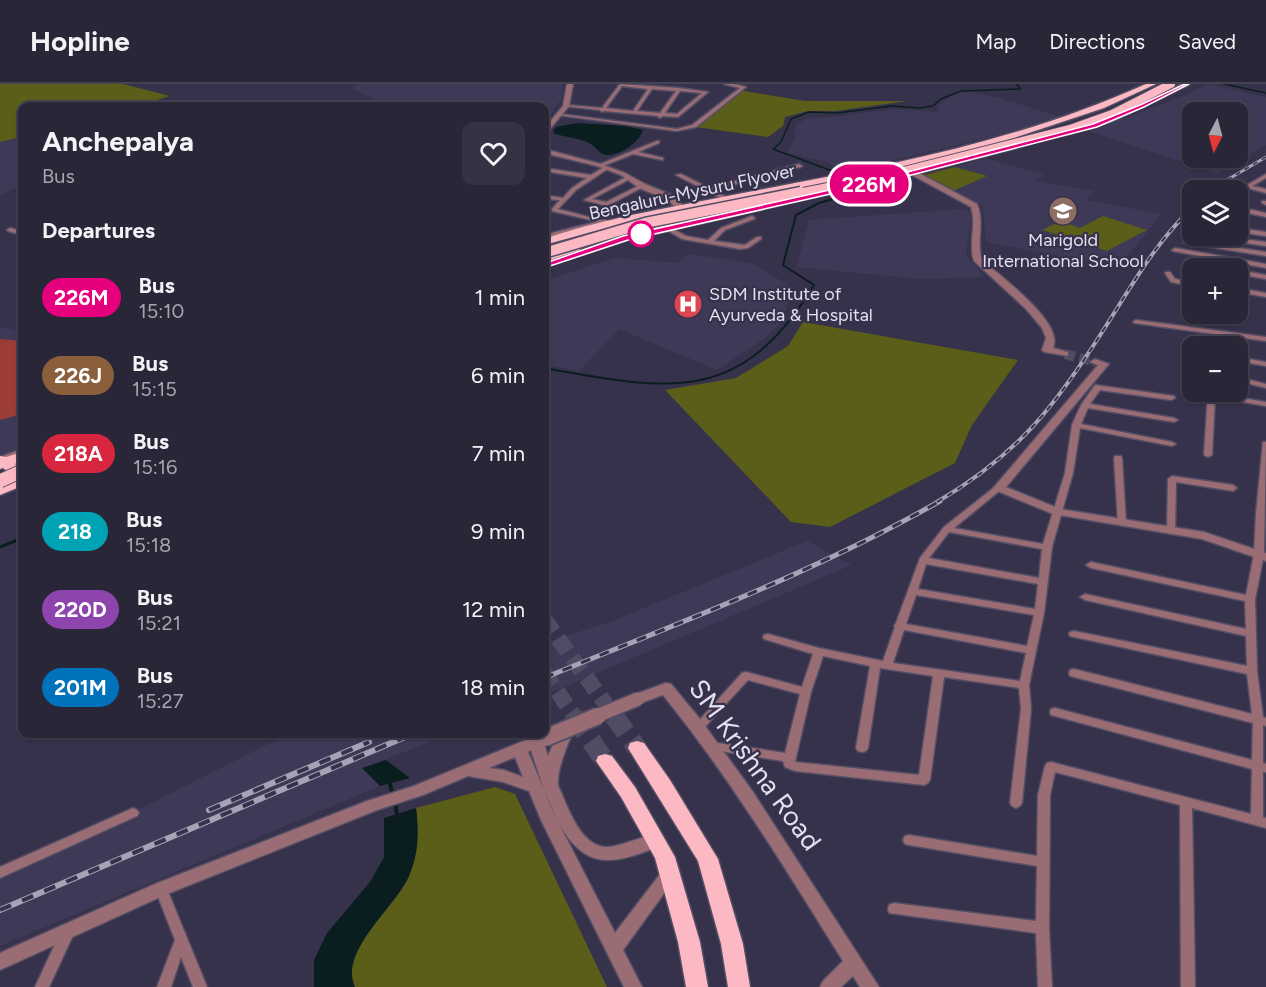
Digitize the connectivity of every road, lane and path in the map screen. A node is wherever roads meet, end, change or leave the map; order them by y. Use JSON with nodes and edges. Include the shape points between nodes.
{"nodes":[{"id":1,"x":570,"y":84,"type":"edge"},
{"id":2,"x":726,"y":84,"type":"edge"},
{"id":3,"x":1146,"y":84,"type":"edge"},
{"id":4,"x":1152,"y":84,"type":"edge"},
{"id":5,"x":1157,"y":84,"type":"edge"},
{"id":6,"x":1172,"y":84,"type":"edge"},
{"id":7,"x":1179,"y":84,"type":"edge"},
{"id":8,"x":1186,"y":84,"type":"edge"},
{"id":9,"x":651,"y":87,"type":"junction"},
{"id":10,"x":679,"y":89,"type":"junction"},
{"id":11,"x":1151,"y":100,"type":"junction"},
{"id":12,"x":566,"y":106,"type":"junction"},
{"id":13,"x":604,"y":109,"type":"junction"},
{"id":14,"x":634,"y":112,"type":"junction"},
{"id":15,"x":662,"y":115,"type":"junction"},
{"id":16,"x":561,"y":116,"type":"junction"},
{"id":17,"x":597,"y":117,"type":"dead end"},
{"id":18,"x":1078,"y":117,"type":"junction"},
{"id":19,"x":653,"y":123,"type":"dead end"},
{"id":20,"x":1096,"y":123,"type":"junction"},
{"id":21,"x":549,"y":129,"type":"edge"},
{"id":22,"x":657,"y":141,"type":"dead end"},
{"id":23,"x":549,"y":152,"type":"edge"},
{"id":24,"x":633,"y":152,"type":"junction"},
{"id":25,"x":662,"y":159,"type":"dead end"},
{"id":26,"x":800,"y":166,"type":"dead end"},
{"id":27,"x":604,"y":167,"type":"junction"},
{"id":28,"x":549,"y":170,"type":"edge"},
{"id":29,"x":553,"y":170,"type":"junction"},
{"id":30,"x":865,"y":171,"type":"junction"},
{"id":31,"x":912,"y":172,"type":"junction"},
{"id":32,"x":549,"y":173,"type":"edge"},
{"id":33,"x":679,"y":175,"type":"dead end"},
{"id":34,"x":1266,"y":176,"type":"edge"},
{"id":35,"x":592,"y":177,"type":"junction"},
{"id":36,"x":628,"y":178,"type":"junction"},
{"id":37,"x":1258,"y":181,"type":"junction"},
{"id":38,"x":1266,"y":182,"type":"edge"},
{"id":39,"x":642,"y":186,"type":"junction"},
{"id":40,"x":708,"y":190,"type":"junction"},
{"id":41,"x":1266,"y":191,"type":"edge"},
{"id":42,"x":549,"y":198,"type":"edge"},
{"id":43,"x":562,"y":199,"type":"junction"},
{"id":44,"x":725,"y":199,"type":"junction"},
{"id":45,"x":679,"y":208,"type":"junction"},
{"id":46,"x":1248,"y":211,"type":"edge"},
{"id":47,"x":1266,"y":215,"type":"edge"},
{"id":48,"x":752,"y":218,"type":"dead end"},
{"id":49,"x":692,"y":220,"type":"junction"},
{"id":50,"x":602,"y":222,"type":"junction"},
{"id":51,"x":667,"y":228,"type":"junction"},
{"id":52,"x":9,"y":230,"type":"dead end"},
{"id":53,"x":1248,"y":231,"type":"edge"},
{"id":54,"x":18,"y":233,"type":"edge"},
{"id":55,"x":1266,"y":234,"type":"edge"},
{"id":56,"x":759,"y":238,"type":"dead end"},
{"id":57,"x":549,"y":240,"type":"edge"},
{"id":58,"x":549,"y":241,"type":"edge"},
{"id":59,"x":549,"y":241,"type":"edge"},
{"id":60,"x":1248,"y":241,"type":"edge"},
{"id":61,"x":709,"y":243,"type":"junction"},
{"id":62,"x":1266,"y":244,"type":"edge"},
{"id":63,"x":1213,"y":246,"type":"edge"},
{"id":64,"x":1175,"y":250,"type":"dead end"},
{"id":65,"x":549,"y":252,"type":"edge"},
{"id":66,"x":1266,"y":254,"type":"edge"},
{"id":67,"x":549,"y":257,"type":"edge"},
{"id":68,"x":549,"y":263,"type":"edge"},
{"id":69,"x":1266,"y":266,"type":"edge"},
{"id":70,"x":1168,"y":273,"type":"dead end"},
{"id":71,"x":1248,"y":274,"type":"edge"},
{"id":72,"x":1266,"y":277,"type":"edge"},
{"id":73,"x":1182,"y":282,"type":"edge"},
{"id":74,"x":1248,"y":292,"type":"edge"},
{"id":75,"x":1266,"y":295,"type":"edge"},
{"id":76,"x":1136,"y":322,"type":"dead end"},
{"id":77,"x":1266,"y":339,"type":"edge"},
{"id":78,"x":1065,"y":354,"type":"tunnel mouth"},
{"id":79,"x":1248,"y":361,"type":"edge"},
{"id":80,"x":1095,"y":362,"type":"dead end"},
{"id":81,"x":1266,"y":364,"type":"edge"},
{"id":82,"x":1248,"y":382,"type":"edge"},
{"id":83,"x":1266,"y":386,"type":"edge"},
{"id":84,"x":1171,"y":398,"type":"dead end"},
{"id":85,"x":1266,"y":404,"type":"edge"},
{"id":86,"x":1085,"y":405,"type":"junction"},
{"id":87,"x":1174,"y":420,"type":"dead end"},
{"id":88,"x":1076,"y":425,"type":"junction"},
{"id":89,"x":1172,"y":444,"type":"dead end"},
{"id":90,"x":1266,"y":444,"type":"edge"},
{"id":91,"x":1209,"y":455,"type":"dead end"},
{"id":92,"x":18,"y":458,"type":"edge"},
{"id":93,"x":1118,"y":458,"type":"dead end"},
{"id":94,"x":1,"y":464,"type":"edge"},
{"id":95,"x":18,"y":474,"type":"edge"},
{"id":96,"x":18,"y":477,"type":"edge"},
{"id":97,"x":18,"y":479,"type":"edge"},
{"id":98,"x":0,"y":481,"type":"edge"},
{"id":99,"x":999,"y":488,"type":"junction"},
{"id":100,"x":1233,"y":488,"type":"dead end"},
{"id":101,"x":0,"y":491,"type":"edge"},
{"id":102,"x":1057,"y":512,"type":"junction"},
{"id":103,"x":1263,"y":515,"type":"edge"},
{"id":104,"x":1122,"y":523,"type":"junction"},
{"id":105,"x":947,"y":529,"type":"junction"},
{"id":106,"x":1171,"y":531,"type":"junction"},
{"id":107,"x":1047,"y":547,"type":"junction"},
{"id":108,"x":1262,"y":556,"type":"edge"},
{"id":109,"x":923,"y":560,"type":"junction"},
{"id":110,"x":1091,"y":565,"type":"dead end"},
{"id":111,"x":1043,"y":582,"type":"junction"},
{"id":112,"x":912,"y":591,"type":"junction"},
{"id":113,"x":1085,"y":597,"type":"dead end"},
{"id":114,"x":1250,"y":599,"type":"junction"},
{"id":115,"x":1039,"y":614,"type":"junction"},
{"id":116,"x":899,"y":626,"type":"junction"},
{"id":117,"x":1074,"y":634,"type":"dead end"},
{"id":118,"x":1251,"y":634,"type":"junction"},
{"id":119,"x":768,"y":637,"type":"dead end"},
{"id":120,"x":1030,"y":650,"type":"junction"},
{"id":121,"x":819,"y":652,"type":"junction"},
{"id":122,"x":881,"y":664,"type":"junction"},
{"id":123,"x":1252,"y":671,"type":"junction"},
{"id":124,"x":1074,"y":673,"type":"dead end"},
{"id":125,"x":939,"y":674,"type":"junction"},
{"id":126,"x":1024,"y":686,"type":"junction"},
{"id":127,"x":806,"y":692,"type":"junction"},
{"id":128,"x":1056,"y":712,"type":"dead end"},
{"id":129,"x":1262,"y":721,"type":"edge"},
{"id":130,"x":699,"y":726,"type":"junction"},
{"id":131,"x":566,"y":730,"type":"junction"},
{"id":132,"x":549,"y":737,"type":"edge"},
{"id":133,"x":545,"y":738,"type":"edge"},
{"id":134,"x":540,"y":740,"type":"junction"},
{"id":135,"x":712,"y":746,"type":"junction"},
{"id":136,"x":636,"y":748,"type":"tunnel mouth"},
{"id":137,"x":862,"y":748,"type":"dead end"},
{"id":138,"x":519,"y":749,"type":"junction"},
{"id":139,"x":789,"y":759,"type":"junction"},
{"id":140,"x":605,"y":761,"type":"tunnel mouth"},
{"id":141,"x":1262,"y":767,"type":"edge"},
{"id":142,"x":466,"y":771,"type":"junction"},
{"id":143,"x":543,"y":784,"type":"junction"},
{"id":144,"x":1186,"y":801,"type":"junction"},
{"id":145,"x":1016,"y":803,"type":"dead end"},
{"id":146,"x":133,"y":813,"type":"dead end"},
{"id":147,"x":1262,"y":822,"type":"edge"},
{"id":148,"x":909,"y":840,"type":"dead end"},
{"id":149,"x":655,"y":841,"type":"junction"},
{"id":150,"x":1043,"y":862,"type":"junction"},
{"id":151,"x":0,"y":873,"type":"edge"},
{"id":152,"x":670,"y":874,"type":"junction"},
{"id":153,"x":161,"y":889,"type":"junction"},
{"id":154,"x":894,"y":909,"type":"dead end"},
{"id":155,"x":1042,"y":928,"type":"junction"},
{"id":156,"x":68,"y":931,"type":"junction"},
{"id":157,"x":181,"y":940,"type":"junction"},
{"id":158,"x":614,"y":948,"type":"junction"},
{"id":159,"x":0,"y":962,"type":"edge"},
{"id":160,"x":854,"y":962,"type":"junction"},
{"id":161,"x":42,"y":987,"type":"edge"},
{"id":162,"x":164,"y":987,"type":"edge"},
{"id":163,"x":200,"y":987,"type":"edge"},
{"id":164,"x":633,"y":987,"type":"edge"},
{"id":165,"x":697,"y":987,"type":"edge"},
{"id":166,"x":739,"y":987,"type":"edge"},
{"id":167,"x":829,"y":987,"type":"edge"},
{"id":168,"x":870,"y":987,"type":"edge"},
{"id":169,"x":1045,"y":987,"type":"edge"},
{"id":170,"x":1188,"y":987,"type":"edge"}],
"edges":[{"from":1,"to":12,"type":"street"},
{"from":2,"to":16,"type":"street","via":[[744,87],[694,126],[677,130]]},
{"from":3,"to":30,"type":"street","via":[[1062,120]]},
{"from":4,"to":18,"type":"highway"},
{"from":5,"to":58,"type":"highway","name":"Bengaluru-Mysuru Flyover","via":[[1094,115],[1054,128],[880,171]]},
{"from":6,"to":65,"type":"highway","bridge":true,"via":[[1112,114],[1056,133],[878,177],[645,223]]},
{"from":7,"to":11,"type":"highway"},
{"from":8,"to":11,"type":"street"},
{"from":9,"to":10,"type":"street"},
{"from":9,"to":13,"type":"street","via":[[621,85]]},
{"from":9,"to":14,"type":"street"},
{"from":10,"to":15,"type":"street"},
{"from":10,"to":15,"type":"street","via":[[706,92],[681,116]]},
{"from":11,"to":20,"type":"highway"},
{"from":11,"to":31,"type":"street","via":[[1095,125]]},
{"from":12,"to":13,"type":"street"},
{"from":12,"to":16,"type":"street"},
{"from":13,"to":14,"type":"street"},
{"from":13,"to":17,"type":"street"},
{"from":14,"to":15,"type":"street"},
{"from":15,"to":19,"type":"street"},
{"from":16,"to":21,"type":"street"},
{"from":18,"to":20,"type":"highway"},
{"from":18,"to":30,"type":"highway"},
{"from":20,"to":31,"type":"highway"},
{"from":22,"to":24,"type":"street"},
{"from":23,"to":27,"type":"street"},
{"from":24,"to":25,"type":"street"},
{"from":24,"to":27,"type":"street"},
{"from":26,"to":40,"type":"street"},
{"from":27,"to":35,"type":"street"},
{"from":27,"to":36,"type":"street"},
{"from":28,"to":29,"type":"street"},
{"from":29,"to":32,"type":"street"},
{"from":29,"to":35,"type":"street"},
{"from":30,"to":44,"type":"highway"},
{"from":31,"to":49,"type":"highway","bridge":true},
{"from":31,"to":78,"type":"street","via":[[974,206],[979,215],[975,254],[978,261],[1042,322],[1050,337],[1047,350]]},
{"from":33,"to":40,"type":"street"},
{"from":34,"to":37,"type":"street"},
{"from":35,"to":43,"type":"street"},
{"from":36,"to":39,"type":"street"},
{"from":36,"to":39,"type":"street","via":[[587,200],[608,203]]},
{"from":37,"to":38,"type":"street"},
{"from":37,"to":41,"type":"street","via":[[1247,187]]},
{"from":39,"to":45,"type":"street","via":[[671,198]]},
{"from":40,"to":44,"type":"street"},
{"from":42,"to":43,"type":"street"},
{"from":43,"to":50,"type":"street","via":[[555,211]]},
{"from":44,"to":45,"type":"highway"},
{"from":45,"to":49,"type":"street"},
{"from":45,"to":50,"type":"street"},
{"from":45,"to":59,"type":"highway"},
{"from":46,"to":47,"type":"street"},
{"from":48,"to":61,"type":"street","via":[[723,229]]},
{"from":49,"to":51,"type":"street"},
{"from":49,"to":67,"type":"highway","via":[[597,240]]},
{"from":50,"to":57,"type":"street"},
{"from":51,"to":61,"type":"street","via":[[684,238]]},
{"from":51,"to":68,"type":"street"},
{"from":52,"to":54,"type":"street"},
{"from":53,"to":55,"type":"street"},
{"from":56,"to":61,"type":"street","via":[[744,247]]},
{"from":60,"to":62,"type":"street"},
{"from":63,"to":66,"type":"street"},
{"from":64,"to":69,"type":"street"},
{"from":70,"to":73,"type":"street","via":[[1173,281]]},
{"from":71,"to":72,"type":"street"},
{"from":74,"to":75,"type":"street"},
{"from":76,"to":77,"type":"street"},
{"from":79,"to":81,"type":"street"},
{"from":80,"to":99,"type":"street","via":[[1104,364]]},
{"from":82,"to":83,"type":"street"},
{"from":84,"to":86,"type":"street","via":[[1098,387]]},
{"from":85,"to":91,"type":"street","via":[[1211,394]]},
{"from":86,"to":87,"type":"street"},
{"from":86,"to":88,"type":"street"},
{"from":88,"to":89,"type":"street"},
{"from":88,"to":102,"type":"street","via":[[1069,473]]},
{"from":90,"to":103,"type":"street"},
{"from":92,"to":94,"type":"highway"},
{"from":93,"to":104,"type":"street"},
{"from":94,"to":95,"type":"highway"},
{"from":96,"to":98,"type":"highway","bridge":true},
{"from":97,"to":101,"type":"highway"},
{"from":99,"to":102,"type":"street"},
{"from":99,"to":105,"type":"street"},
{"from":100,"to":106,"type":"street","via":[[1172,479]]},
{"from":102,"to":104,"type":"street"},
{"from":102,"to":107,"type":"street"},
{"from":103,"to":108,"type":"street"},
{"from":104,"to":106,"type":"street"},
{"from":105,"to":107,"type":"street"},
{"from":105,"to":109,"type":"street"},
{"from":106,"to":108,"type":"street","via":[[1214,538]]},
{"from":107,"to":111,"type":"street"},
{"from":108,"to":114,"type":"street"},
{"from":109,"to":111,"type":"street"},
{"from":109,"to":112,"type":"street"},
{"from":110,"to":114,"type":"street"},
{"from":111,"to":115,"type":"street"},
{"from":112,"to":115,"type":"street"},
{"from":112,"to":116,"type":"street"},
{"from":113,"to":118,"type":"street"},
{"from":114,"to":118,"type":"street"},
{"from":115,"to":120,"type":"street"},
{"from":116,"to":120,"type":"street"},
{"from":116,"to":122,"type":"street"},
{"from":117,"to":123,"type":"street"},
{"from":118,"to":123,"type":"street"},
{"from":119,"to":121,"type":"street"},
{"from":120,"to":126,"type":"street"},
{"from":121,"to":122,"type":"street"},
{"from":121,"to":127,"type":"street"},
{"from":122,"to":125,"type":"street"},
{"from":122,"to":137,"type":"street"},
{"from":123,"to":129,"type":"street"},
{"from":124,"to":129,"type":"street"},
{"from":125,"to":126,"type":"street"},
{"from":125,"to":139,"type":"street","via":[[924,780],[795,767]]},
{"from":126,"to":145,"type":"street","via":[[1026,709]]},
{"from":127,"to":130,"type":"street","via":[[746,676]]},
{"from":127,"to":139,"type":"street"},
{"from":128,"to":141,"type":"street"},
{"from":129,"to":141,"type":"street"},
{"from":130,"to":131,"type":"street","name":"SM Krishna Road","bridge":true,"via":[[666,688]]},
{"from":130,"to":135,"type":"street","name":"SM Krishna Road"},
{"from":131,"to":132,"type":"street","name":"SM Krishna Road","bridge":true},
{"from":131,"to":143,"type":"street"},
{"from":133,"to":134,"type":"street","name":"SM Krishna Road","bridge":true},
{"from":134,"to":138,"type":"street","name":"SM Krishna Road"},
{"from":134,"to":143,"type":"street"},
{"from":135,"to":139,"type":"street"},
{"from":135,"to":160,"type":"street","name":"SM Krishna Road"},
{"from":136,"to":166,"type":"highway","via":[[708,859],[732,944]]},
{"from":138,"to":142,"type":"street","name":"SM Krishna Road"},
{"from":138,"to":143,"type":"street"},
{"from":140,"to":149,"type":"highway","via":[[628,792]]},
{"from":141,"to":147,"type":"street"},
{"from":142,"to":143,"type":"street"},
{"from":142,"to":153,"type":"street","name":"SM Krishna Road"},
{"from":143,"to":149,"type":"street","via":[[579,841],[592,851],[614,853]]},
{"from":143,"to":158,"type":"street","via":[[549,820]]},
{"from":144,"to":147,"type":"street"},
{"from":144,"to":150,"type":"street","via":[[1051,766],[1044,795]]},
{"from":144,"to":170,"type":"street"},
{"from":146,"to":151,"type":"street"},
{"from":148,"to":150,"type":"street"},
{"from":149,"to":152,"type":"highway"},
{"from":150,"to":155,"type":"street"},
{"from":152,"to":158,"type":"street"},
{"from":152,"to":165,"type":"highway"},
{"from":153,"to":156,"type":"street","name":"SM Krishna Road"},
{"from":153,"to":157,"type":"street"},
{"from":154,"to":155,"type":"street"},
{"from":155,"to":169,"type":"street"},
{"from":156,"to":159,"type":"street","name":"SM Krishna Road"},
{"from":156,"to":161,"type":"street"},
{"from":157,"to":162,"type":"street"},
{"from":157,"to":163,"type":"street"},
{"from":158,"to":164,"type":"street"},
{"from":160,"to":167,"type":"street"},
{"from":160,"to":168,"type":"street","name":"SM Krishna Road"}]}
